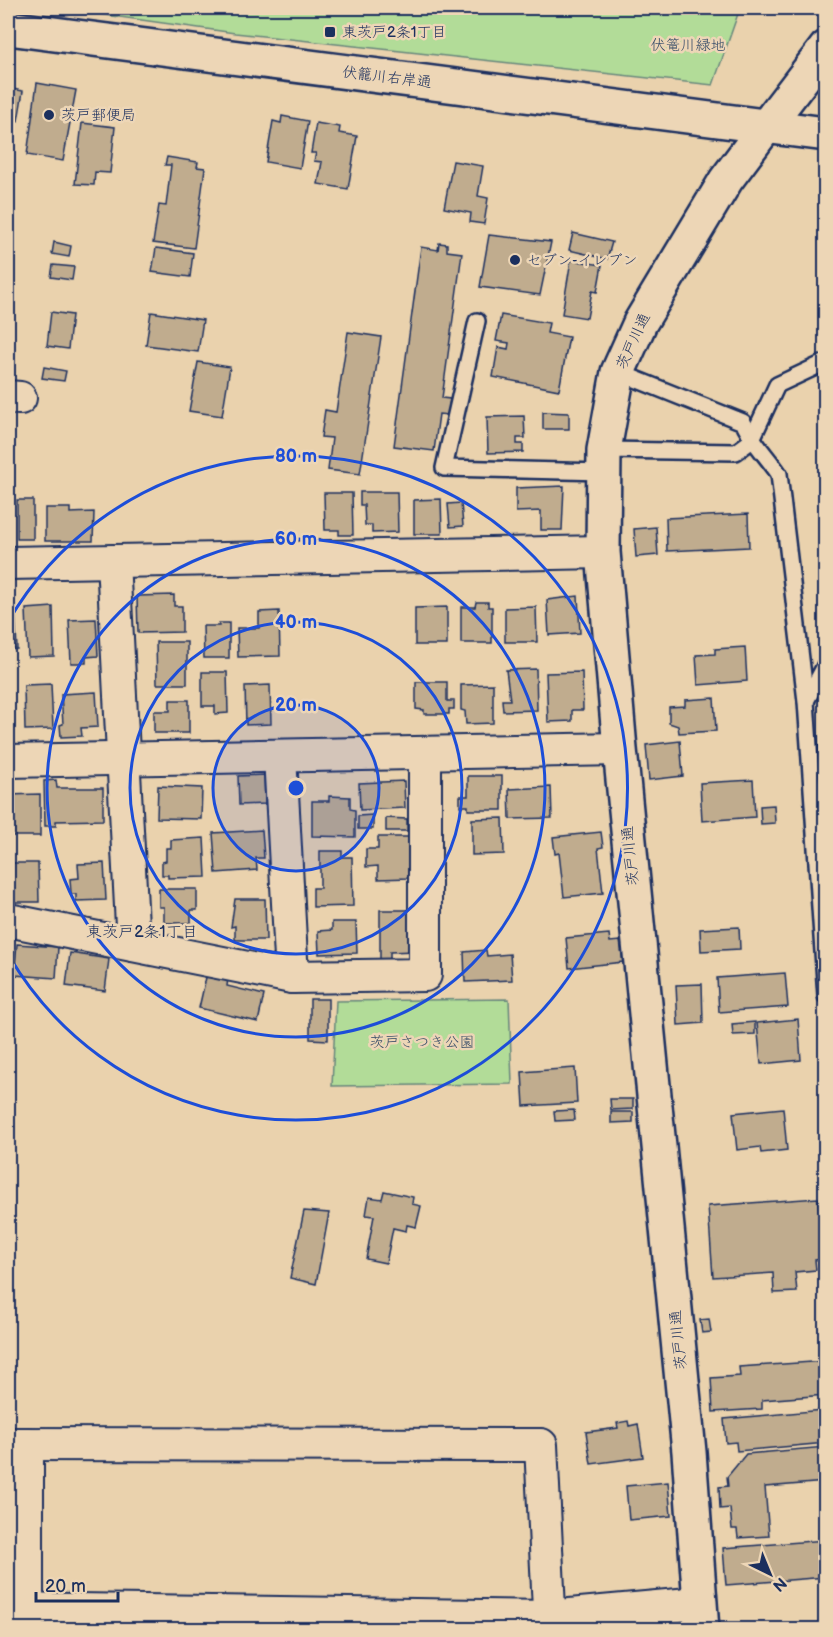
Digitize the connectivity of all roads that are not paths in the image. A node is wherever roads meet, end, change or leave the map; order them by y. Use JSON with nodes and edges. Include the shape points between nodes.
{"nodes":[{"id":1,"x":8,"y":28,"type":"edge"},
{"id":2,"x":825,"y":48,"type":"edge"},
{"id":3,"x":767,"y":125,"type":"junction"},
{"id":4,"x":825,"y":134,"type":"edge"},
{"id":5,"x":477,"y":321,"type":"dead end"},
{"id":6,"x":825,"y":362,"type":"edge"},
{"id":7,"x":618,"y":372,"type":"junction"},
{"id":8,"x":752,"y":441,"type":"junction"},
{"id":9,"x":604,"y":461,"type":"junction"},
{"id":10,"x":603,"y":552,"type":"junction"},
{"id":11,"x":113,"y":561,"type":"junction"},
{"id":12,"x":8,"y":563,"type":"edge"},
{"id":13,"x":825,"y":664,"type":"edge"},
{"id":14,"x":806,"y":701,"type":"junction"},
{"id":15,"x":620,"y":749,"type":"junction"},
{"id":16,"x":425,"y":753,"type":"junction"},
{"id":17,"x":280,"y":756,"type":"junction"},
{"id":18,"x":123,"y":759,"type":"junction"},
{"id":19,"x":8,"y":761,"type":"edge"},
{"id":20,"x":8,"y":920,"type":"edge"},
{"id":21,"x":133,"y":945,"type":"junction"},
{"id":22,"x":292,"y":977,"type":"junction"},
{"id":23,"x":825,"y":996,"type":"edge"},
{"id":24,"x":17,"y":1444,"type":"edge"},
{"id":25,"x":21,"y":1616,"type":"edge"},
{"id":26,"x":701,"y":1616,"type":"edge"},
{"id":27,"x":549,"y":1623,"type":"edge"}],
"edges":[{"from":1,"to":3,"type":"street","name":"伏籠川右岸通"},
{"from":2,"to":3,"type":"street","name":"茨戸川通"},
{"from":3,"to":4,"type":"street","name":"伏籠川右岸通"},
{"from":3,"to":7,"type":"street","name":"茨戸川通","via":[[701,220],[639,323]]},
{"from":5,"to":9,"type":"lane","via":[[444,468]]},
{"from":6,"to":8,"type":"lane","via":[[777,385]]},
{"from":7,"to":8,"type":"lane","via":[[743,422]]},
{"from":7,"to":9,"type":"street","name":"茨戸川通"},
{"from":8,"to":9,"type":"lane","via":[[735,452]]},
{"from":8,"to":14,"type":"lane","via":[[779,474]]},
{"from":9,"to":10,"type":"street","name":"茨戸川通"},
{"from":10,"to":11,"type":"street"},
{"from":10,"to":15,"type":"street","name":"茨戸川通"},
{"from":11,"to":12,"type":"street"},
{"from":11,"to":18,"type":"street"},
{"from":13,"to":14,"type":"lane"},
{"from":14,"to":23,"type":"lane"},
{"from":15,"to":16,"type":"street"},
{"from":15,"to":26,"type":"street","name":"茨戸川通","via":[[689,1452]]},
{"from":16,"to":17,"type":"street"},
{"from":16,"to":22,"type":"street","via":[[425,975]]},
{"from":17,"to":18,"type":"street"},
{"from":17,"to":22,"type":"street"},
{"from":18,"to":19,"type":"street"},
{"from":18,"to":21,"type":"street"},
{"from":20,"to":21,"type":"street"},
{"from":21,"to":22,"type":"street"},
{"from":24,"to":25,"type":"street"},
{"from":24,"to":27,"type":"street","via":[[541,1446]]},
{"from":25,"to":27,"type":"street"},
{"from":26,"to":27,"type":"street"}]}
